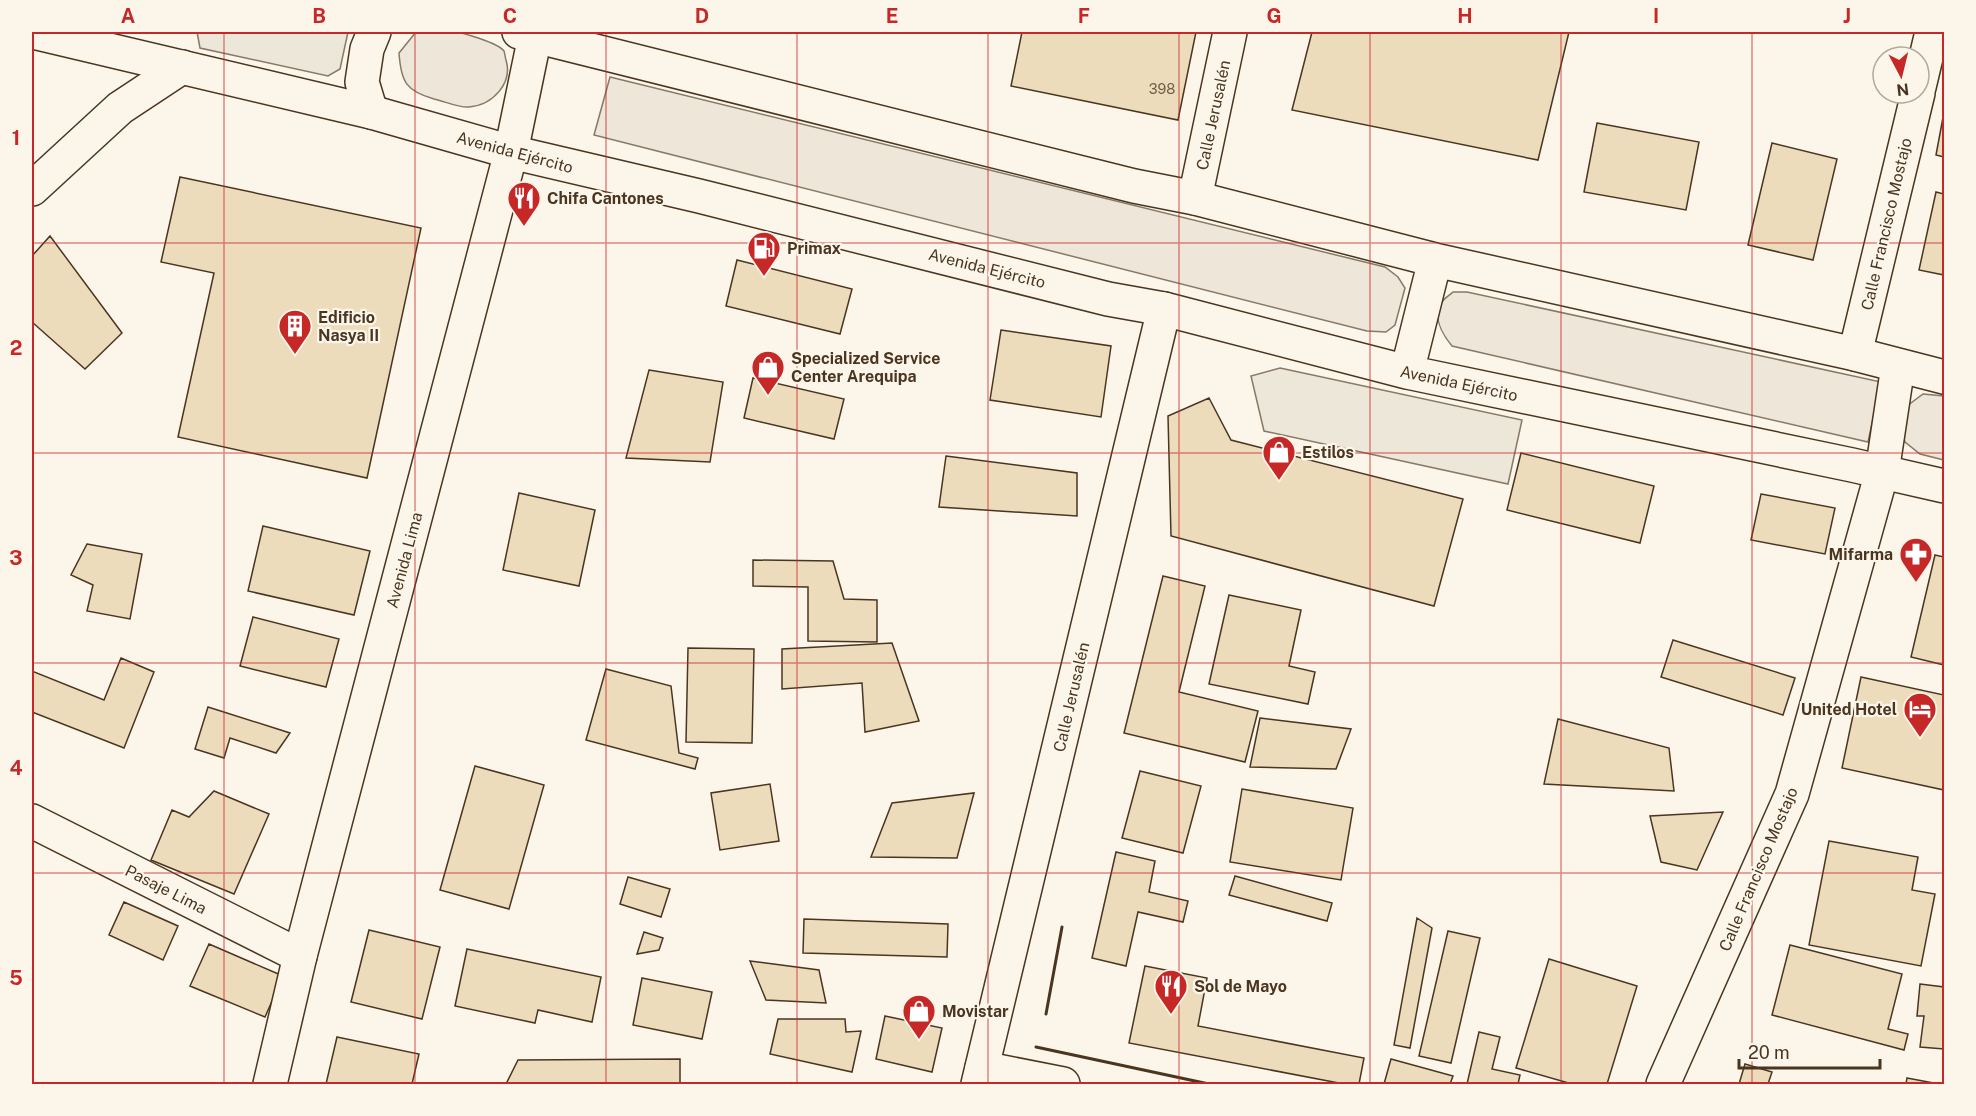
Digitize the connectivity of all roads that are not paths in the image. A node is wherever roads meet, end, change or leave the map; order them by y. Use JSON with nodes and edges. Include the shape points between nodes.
{"nodes":[{"id":1,"x":33,"y":32,"type":"edge"},
{"id":2,"x":374,"y":32,"type":"edge"},
{"id":3,"x":1230,"y":32,"type":"edge"},
{"id":4,"x":527,"y":34,"type":"edge"},
{"id":5,"x":182,"y":67,"type":"junction"},
{"id":6,"x":1915,"y":105,"type":"edge"},
{"id":7,"x":371,"y":112,"type":"junction"},
{"id":8,"x":511,"y":152,"type":"junction"},
{"id":9,"x":32,"y":189,"type":"edge"},
{"id":10,"x":1196,"y":198,"type":"junction"},
{"id":11,"x":1434,"y":260,"type":"junction"},
{"id":12,"x":1164,"y":309,"type":"junction"},
{"id":13,"x":1855,"y":354,"type":"junction"},
{"id":14,"x":1898,"y":366,"type":"junction"},
{"id":15,"x":1407,"y":372,"type":"junction"},
{"id":16,"x":1944,"y":377,"type":"edge"},
{"id":17,"x":1882,"y":472,"type":"junction"},
{"id":18,"x":1944,"y":486,"type":"edge"},
{"id":19,"x":32,"y":821,"type":"edge"},
{"id":20,"x":300,"y":956,"type":"junction"},
{"id":21,"x":980,"y":1076,"type":"edge"},
{"id":22,"x":270,"y":1084,"type":"edge"},
{"id":23,"x":1062,"y":1084,"type":"edge"},
{"id":24,"x":1663,"y":1084,"type":"edge"}],
"edges":[{"from":1,"to":5,"type":"street","name":"Avenida Ejército"},
{"from":2,"to":7,"type":"street","via":[[362,82]]},
{"from":3,"to":10,"type":"street","name":"Calle Jerusalén"},
{"from":4,"to":8,"type":"street","name":"Avenida Lima"},
{"from":4,"to":10,"type":"street","via":[[1134,186]]},
{"from":5,"to":7,"type":"street","name":"Avenida Ejército"},
{"from":5,"to":9,"type":"street","via":[[120,108]]},
{"from":6,"to":13,"type":"street","name":"Calle Francisco Mostajo"},
{"from":7,"to":8,"type":"street","name":"Avenida Ejército"},
{"from":8,"to":12,"type":"street","name":"Avenida Ejército","via":[[1108,299]]},
{"from":8,"to":20,"type":"street","name":"Avenida Lima"},
{"from":10,"to":11,"type":"street"},
{"from":11,"to":13,"type":"street"},
{"from":11,"to":15,"type":"street"},
{"from":12,"to":15,"type":"street","name":"Avenida Ejército"},
{"from":12,"to":21,"type":"street","name":"Calle Jerusalén"},
{"from":13,"to":14,"type":"street"},
{"from":14,"to":16,"type":"street"},
{"from":14,"to":17,"type":"street","name":"Calle Francisco Mostajo"},
{"from":15,"to":17,"type":"street","name":"Avenida Ejército"},
{"from":17,"to":18,"type":"street","name":"Avenida Ejército"},
{"from":17,"to":24,"type":"street","name":"Calle Francisco Mostajo","via":[[1792,794]]},
{"from":19,"to":20,"type":"street","name":"Pasaje Lima"},
{"from":20,"to":22,"type":"street","name":"Avenida Lima"},
{"from":21,"to":23,"type":"street"}]}
